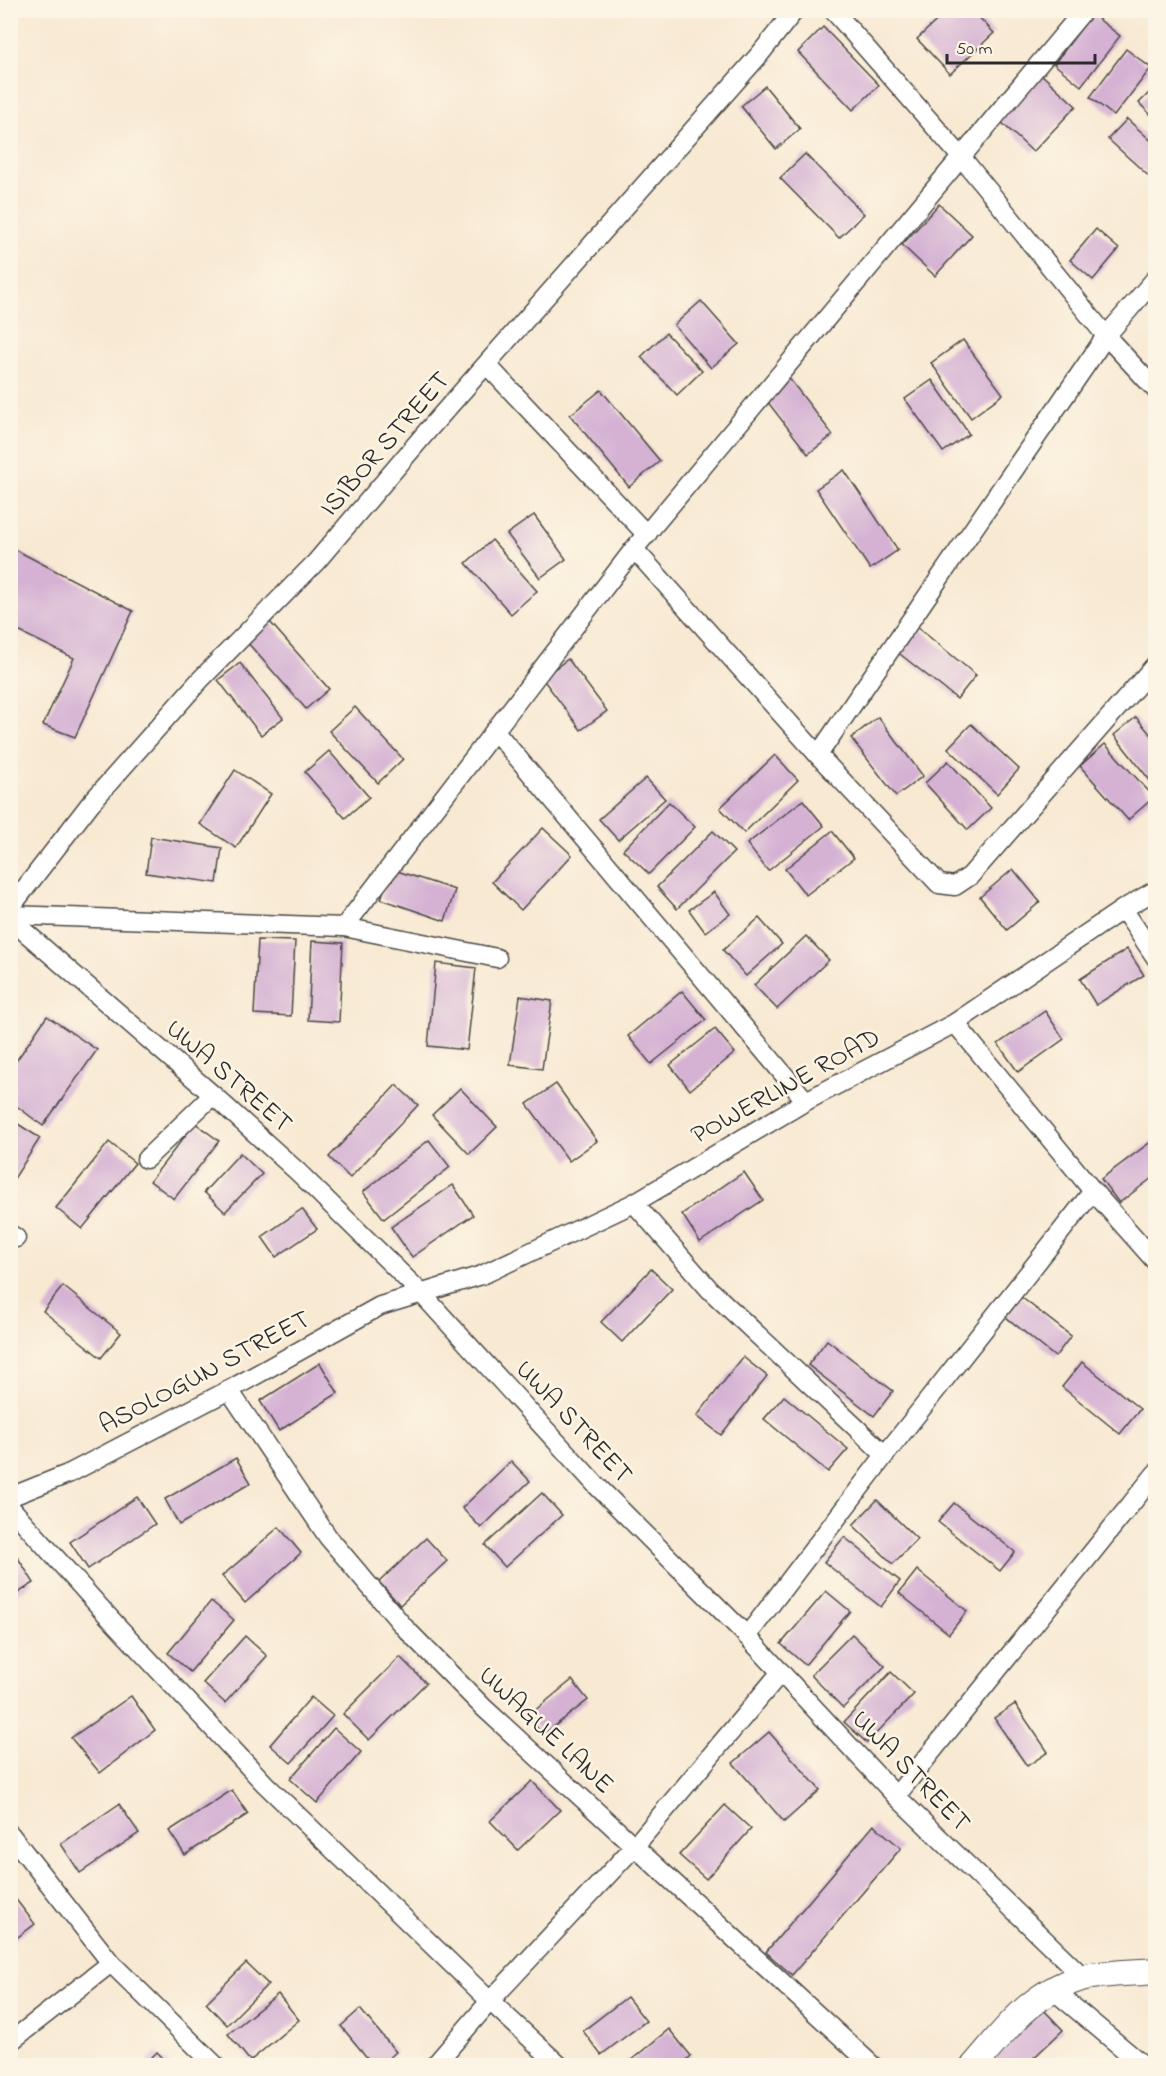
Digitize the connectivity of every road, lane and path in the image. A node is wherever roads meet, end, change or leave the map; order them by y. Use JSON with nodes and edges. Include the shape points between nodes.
{"nodes":[{"id":1,"x":795,"y":10,"type":"edge"},
{"id":2,"x":833,"y":10,"type":"edge"},
{"id":3,"x":1084,"y":10,"type":"edge"},
{"id":4,"x":962,"y":158,"type":"junction"},
{"id":5,"x":1155,"y":278,"type":"edge"},
{"id":6,"x":1106,"y":336,"type":"junction"},
{"id":7,"x":487,"y":365,"type":"junction"},
{"id":8,"x":1155,"y":390,"type":"edge"},
{"id":9,"x":647,"y":535,"type":"junction"},
{"id":10,"x":634,"y":549,"type":"junction"},
{"id":11,"x":1155,"y":664,"type":"edge"},
{"id":12,"x":495,"y":731,"type":"junction"},
{"id":13,"x":818,"y":755,"type":"junction"},
{"id":14,"x":1155,"y":890,"type":"edge"},
{"id":15,"x":10,"y":908,"type":"edge"},
{"id":16,"x":1123,"y":909,"type":"junction"},
{"id":17,"x":10,"y":917,"type":"edge"},
{"id":18,"x":344,"y":927,"type":"junction"},
{"id":19,"x":497,"y":958,"type":"dead end"},
{"id":20,"x":1155,"y":958,"type":"edge"},
{"id":21,"x":956,"y":1023,"type":"junction"},
{"id":22,"x":213,"y":1095,"type":"junction"},
{"id":23,"x":806,"y":1101,"type":"junction"},
{"id":24,"x":147,"y":1159,"type":"dead end"},
{"id":25,"x":1093,"y":1191,"type":"junction"},
{"id":26,"x":634,"y":1203,"type":"junction"},
{"id":27,"x":1155,"y":1262,"type":"edge"},
{"id":28,"x":422,"y":1294,"type":"junction"},
{"id":29,"x":229,"y":1390,"type":"junction"},
{"id":30,"x":885,"y":1455,"type":"junction"},
{"id":31,"x":1155,"y":1473,"type":"edge"},
{"id":32,"x":10,"y":1497,"type":"edge"},
{"id":33,"x":10,"y":1507,"type":"edge"},
{"id":34,"x":747,"y":1636,"type":"junction"},
{"id":35,"x":781,"y":1672,"type":"junction"},
{"id":36,"x":896,"y":1797,"type":"junction"},
{"id":37,"x":10,"y":1834,"type":"edge"},
{"id":38,"x":634,"y":1847,"type":"junction"},
{"id":39,"x":111,"y":1963,"type":"junction"},
{"id":40,"x":1155,"y":1971,"type":"edge"},
{"id":41,"x":1083,"y":1977,"type":"junction"},
{"id":42,"x":1052,"y":1989,"type":"junction"},
{"id":43,"x":490,"y":2001,"type":"junction"},
{"id":44,"x":10,"y":2042,"type":"edge"},
{"id":45,"x":216,"y":2066,"type":"edge"},
{"id":46,"x":434,"y":2066,"type":"edge"},
{"id":47,"x":560,"y":2066,"type":"edge"},
{"id":48,"x":873,"y":2066,"type":"edge"},
{"id":49,"x":974,"y":2066,"type":"edge"},
{"id":50,"x":1144,"y":2066,"type":"edge"}],
"edges":[{"from":1,"to":7,"type":"street","name":"ISIBOR STREET"},
{"from":2,"to":4,"type":"street"},
{"from":3,"to":4,"type":"street"},
{"from":4,"to":6,"type":"street"},
{"from":4,"to":9,"type":"street"},
{"from":5,"to":6,"type":"street"},
{"from":6,"to":8,"type":"street"},
{"from":6,"to":13,"type":"street"},
{"from":7,"to":9,"type":"street"},
{"from":7,"to":15,"type":"street","name":"ISIBOR STREET","via":[[316,562],[200,680],[90,804]]},
{"from":9,"to":10,"type":"street"},
{"from":10,"to":12,"type":"street"},
{"from":10,"to":13,"type":"street"},
{"from":11,"to":13,"type":"street","via":[[970,876],[955,886],[939,884]]},
{"from":12,"to":18,"type":"street"},
{"from":12,"to":23,"type":"street"},
{"from":14,"to":16,"type":"street","name":"POWERLINE ROAD"},
{"from":16,"to":20,"type":"street"},
{"from":16,"to":21,"type":"street","name":"POWERLINE ROAD"},
{"from":17,"to":18,"type":"street"},
{"from":17,"to":22,"type":"street","name":"UWA STREET"},
{"from":18,"to":19,"type":"street"},
{"from":21,"to":23,"type":"street","name":"POWERLINE ROAD"},
{"from":21,"to":25,"type":"street"},
{"from":22,"to":24,"type":"street"},
{"from":22,"to":28,"type":"street","name":"UWA STREET"},
{"from":23,"to":26,"type":"street","name":"POWERLINE ROAD"},
{"from":25,"to":27,"type":"street"},
{"from":25,"to":30,"type":"street"},
{"from":26,"to":28,"type":"street","name":"POWERLINE ROAD","via":[[482,1275]]},
{"from":26,"to":30,"type":"street","via":[[710,1290]]},
{"from":28,"to":29,"type":"street","name":"ASOLOGUN STREET","via":[[380,1306]]},
{"from":28,"to":34,"type":"street","name":"UWA STREET","via":[[596,1485]]},
{"from":29,"to":32,"type":"street","name":"ASOLOGUN STREET","via":[[70,1473]]},
{"from":29,"to":38,"type":"street","name":"UWAGUE LANE","via":[[328,1537],[405,1628],[483,1707]]},
{"from":30,"to":34,"type":"street"},
{"from":31,"to":36,"type":"street"},
{"from":33,"to":43,"type":"street","via":[[265,1784]]},
{"from":34,"to":35,"type":"street","name":"UWA STREET"},
{"from":35,"to":36,"type":"street","name":"UWA STREET"},
{"from":35,"to":38,"type":"street"},
{"from":36,"to":41,"type":"street","name":"UWA STREET"},
{"from":37,"to":39,"type":"street"},
{"from":38,"to":43,"type":"street"},
{"from":38,"to":48,"type":"street","name":"UWAGUE LANE"},
{"from":39,"to":44,"type":"street"},
{"from":39,"to":45,"type":"street"},
{"from":40,"to":41,"type":"street"},
{"from":41,"to":42,"type":"street"},
{"from":42,"to":49,"type":"street","via":[[1020,2012]]},
{"from":42,"to":50,"type":"street"},
{"from":43,"to":46,"type":"street"},
{"from":43,"to":47,"type":"street"}]}
